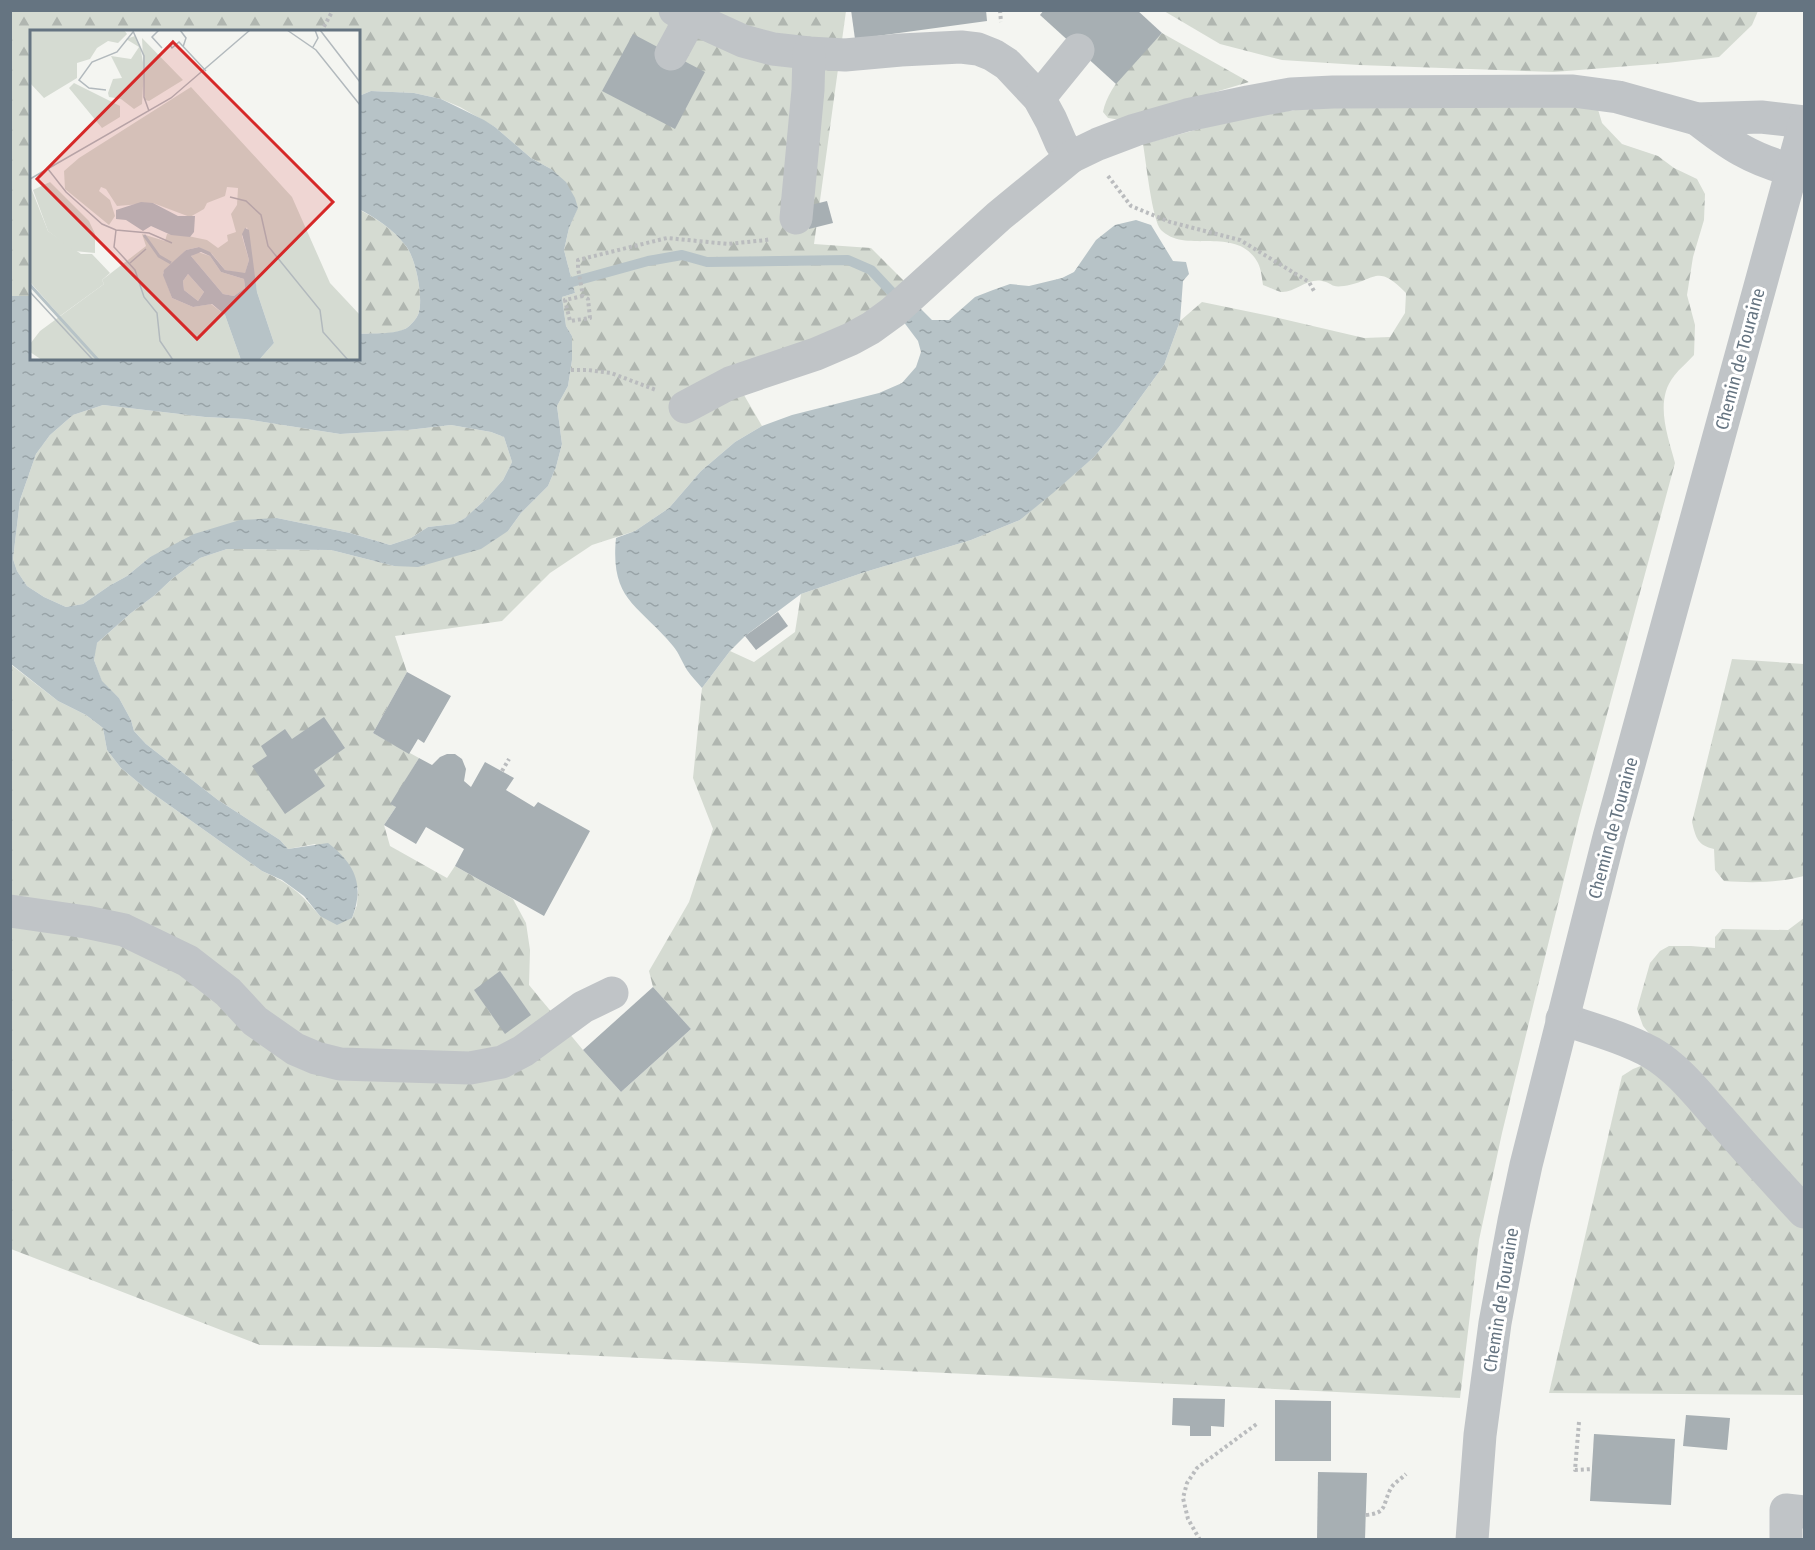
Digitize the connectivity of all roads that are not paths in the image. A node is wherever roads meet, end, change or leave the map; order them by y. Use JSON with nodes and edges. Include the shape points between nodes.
{"nodes":[{"id":1,"x":683,"y":14,"type":"edge"},
{"id":2,"x":1078,"y":50,"type":"dead end"},
{"id":3,"x":809,"y":53,"type":"junction"},
{"id":4,"x":670,"y":54,"type":"dead end"},
{"id":5,"x":1039,"y":98,"type":"junction"},
{"id":6,"x":1697,"y":119,"type":"junction"},
{"id":7,"x":1804,"y":124,"type":"edge"},
{"id":8,"x":1079,"y":153,"type":"junction"},
{"id":9,"x":1792,"y":170,"type":"junction"},
{"id":10,"x":796,"y":218,"type":"road end"},
{"id":11,"x":685,"y":407,"type":"road end"},
{"id":12,"x":10,"y":911,"type":"edge"},
{"id":13,"x":612,"y":993,"type":"dead end"},
{"id":14,"x":1562,"y":1019,"type":"junction"},
{"id":15,"x":1804,"y":1212,"type":"edge"},
{"id":16,"x":1804,"y":1512,"type":"edge"},
{"id":17,"x":1472,"y":1539,"type":"edge"},
{"id":18,"x":1786,"y":1539,"type":"edge"}],
"edges":[{"from":1,"to":3,"type":"street","via":[[743,41]]},
{"from":1,"to":4,"type":"street"},
{"from":2,"to":5,"type":"street"},
{"from":3,"to":5,"type":"street","via":[[978,49],[1007,64]]},
{"from":3,"to":10,"type":"street"},
{"from":5,"to":8,"type":"street","via":[[1061,143]]},
{"from":6,"to":7,"type":"street","via":[[1761,117]]},
{"from":6,"to":8,"type":"street","via":[[1618,97],[1573,91],[1291,94],[1187,115],[1135,130]]},
{"from":6,"to":9,"type":"street","via":[[1754,158]]},
{"from":7,"to":9,"type":"street","name":"Chemin de Touraine"},
{"from":8,"to":11,"type":"street","via":[[1017,200],[871,328],[816,354],[730,383]]},
{"from":9,"to":14,"type":"street","name":"Chemin de Touraine"},
{"from":12,"to":13,"type":"street","via":[[124,930],[189,961],[228,992],[255,1021],[295,1049],[340,1064],[470,1068],[502,1062],[524,1051],[583,1007]]},
{"from":14,"to":15,"type":"street","via":[[1652,1053],[1671,1068]]},
{"from":14,"to":17,"type":"street","name":"Chemin de Touraine","via":[[1514,1221],[1497,1313],[1480,1436]]},
{"from":16,"to":18,"type":"street","via":[[1786,1510]]}]}
